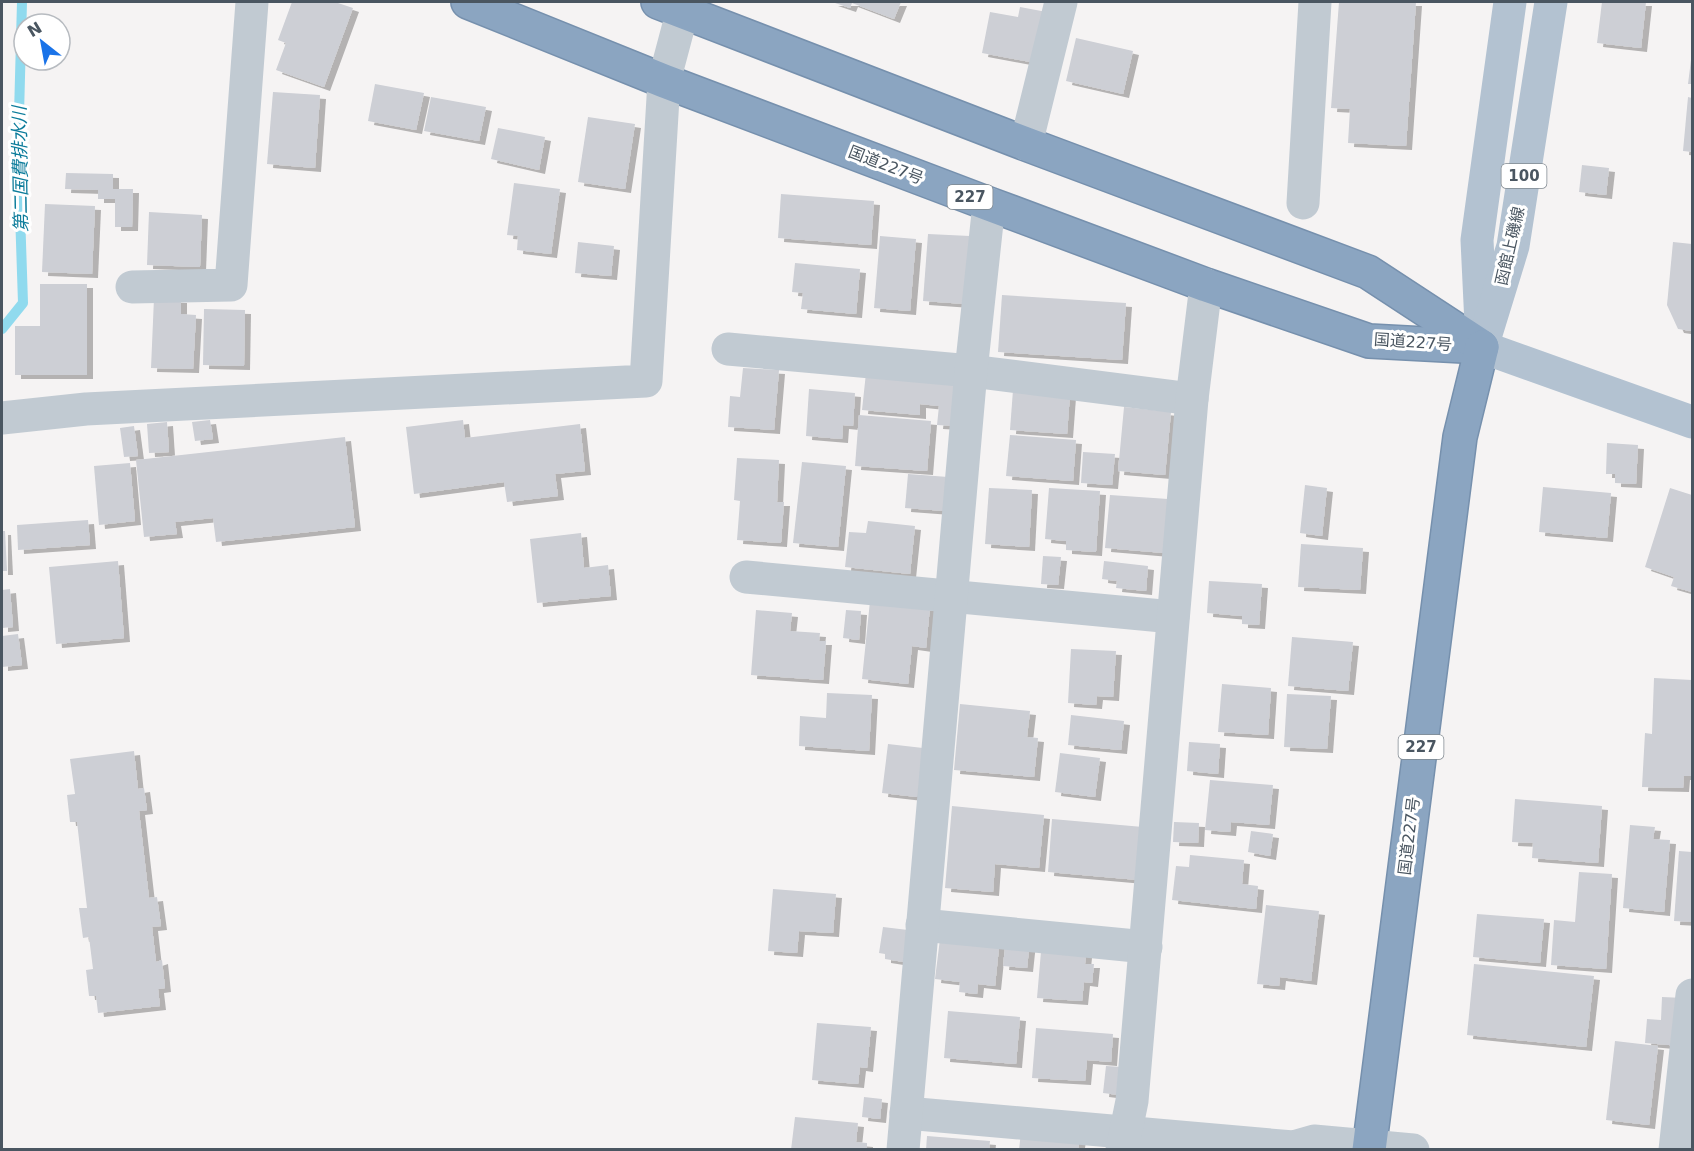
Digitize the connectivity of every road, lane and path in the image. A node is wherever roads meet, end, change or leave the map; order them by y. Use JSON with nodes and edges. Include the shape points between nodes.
{"nodes":[{"id":1,"x":252,"y":2,"type":"edge"},
{"id":2,"x":468,"y":2,"type":"edge"},
{"id":3,"x":1060,"y":2,"type":"edge"},
{"id":4,"x":1315,"y":2,"type":"edge"},
{"id":5,"x":1510,"y":2,"type":"edge"},
{"id":6,"x":1551,"y":2,"type":"edge"},
{"id":7,"x":675,"y":5,"type":"edge"},
{"id":8,"x":664,"y":81,"type":"junction"},
{"id":9,"x":1026,"y":144,"type":"junction"},
{"id":10,"x":1303,"y":203,"type":"dead end"},
{"id":11,"x":990,"y":204,"type":"junction"},
{"id":12,"x":1206,"y":285,"type":"junction"},
{"id":13,"x":132,"y":287,"type":"dead end"},
{"id":14,"x":1482,"y":347,"type":"junction"},
{"id":15,"x":728,"y":349,"type":"dead end"},
{"id":16,"x":971,"y":371,"type":"junction"},
{"id":17,"x":1192,"y":399,"type":"junction"},
{"id":18,"x":2,"y":417,"type":"edge"},
{"id":19,"x":1692,"y":422,"type":"edge"},
{"id":20,"x":746,"y":577,"type":"dead end"},
{"id":21,"x":950,"y":595,"type":"junction"},
{"id":22,"x":1173,"y":616,"type":"junction"},
{"id":23,"x":922,"y":925,"type":"junction"},
{"id":24,"x":1146,"y":947,"type":"junction"},
{"id":25,"x":1692,"y":995,"type":"edge"},
{"id":26,"x":906,"y":1113,"type":"junction"},
{"id":27,"x":1124,"y":1141,"type":"edge"},
{"id":28,"x":1293,"y":1148,"type":"edge"},
{"id":29,"x":1370,"y":1148,"type":"edge"},
{"id":30,"x":903,"y":1149,"type":"edge"},
{"id":31,"x":1413,"y":1149,"type":"edge"},
{"id":32,"x":1675,"y":1149,"type":"edge"}],
"edges":[{"from":1,"to":13,"type":"street","via":[[231,285]]},
{"from":2,"to":8,"type":"highway","name":"国道227号","number":"227"},
{"from":3,"to":9,"type":"street"},
{"from":4,"to":10,"type":"street"},
{"from":5,"to":14,"type":"main road","name":"函館上磯線","number":"100","via":[[1477,240]]},
{"from":6,"to":14,"type":"main road","name":"函館上磯線","number":"100","via":[[1513,246]]},
{"from":7,"to":8,"type":"street"},
{"from":7,"to":9,"type":"highway","name":"国道227号"},
{"from":8,"to":11,"type":"highway","name":"国道227号","number":"227"},
{"from":8,"to":18,"type":"street","via":[[646,381],[86,409]]},
{"from":9,"to":14,"type":"highway","name":"国道227号","via":[[1368,272]]},
{"from":11,"to":12,"type":"highway","name":"国道227号","number":"227"},
{"from":11,"to":16,"type":"street"},
{"from":12,"to":14,"type":"highway","name":"国道227号","number":"227","via":[[1369,341]]},
{"from":12,"to":17,"type":"street"},
{"from":14,"to":19,"type":"main road"},
{"from":14,"to":29,"type":"highway","name":"国道227号","number":"227","via":[[1460,437]]},
{"from":15,"to":16,"type":"street"},
{"from":16,"to":17,"type":"street"},
{"from":16,"to":21,"type":"street"},
{"from":17,"to":22,"type":"street"},
{"from":20,"to":21,"type":"street"},
{"from":21,"to":22,"type":"street"},
{"from":21,"to":23,"type":"street"},
{"from":22,"to":24,"type":"street"},
{"from":23,"to":24,"type":"street"},
{"from":23,"to":26,"type":"street"},
{"from":24,"to":27,"type":"street","via":[[1132,1101]]},
{"from":25,"to":32,"type":"street"},
{"from":26,"to":27,"type":"street"},
{"from":26,"to":30,"type":"street"},
{"from":27,"to":28,"type":"street"},
{"from":28,"to":29,"type":"street","via":[[1314,1141]]},
{"from":29,"to":31,"type":"street"}]}
